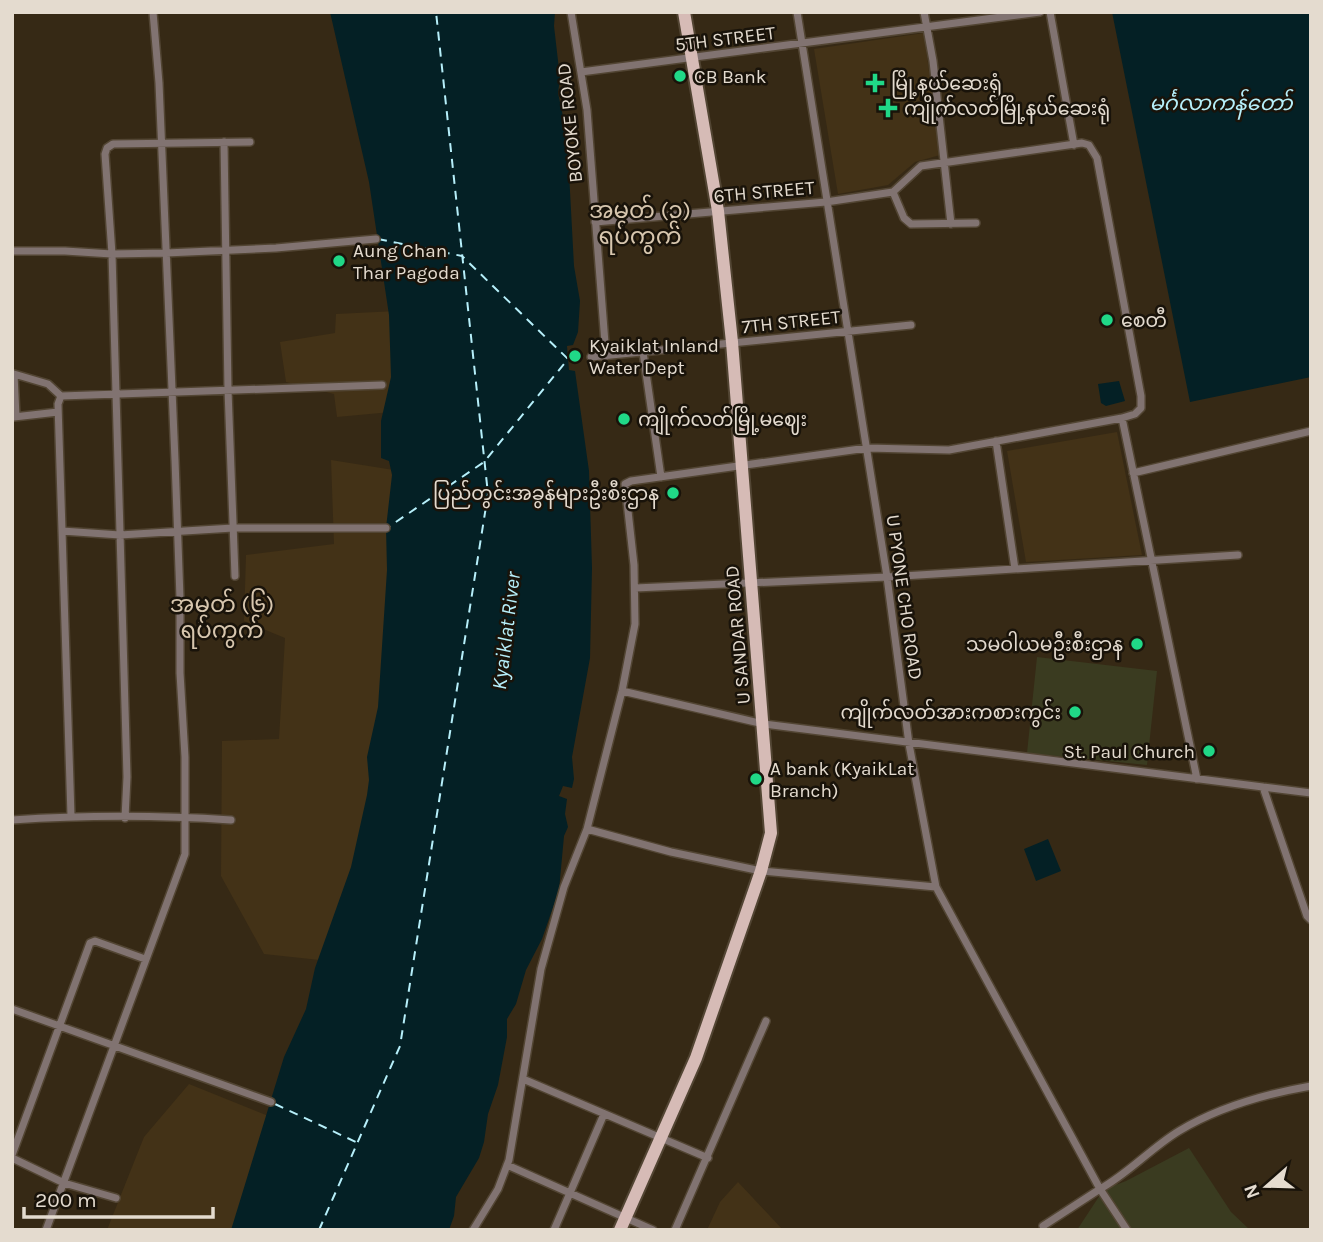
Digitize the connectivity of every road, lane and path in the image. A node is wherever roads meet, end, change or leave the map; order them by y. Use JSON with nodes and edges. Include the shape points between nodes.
{"nodes":[{"id":1,"x":153,"y":12,"type":"edge"},
{"id":2,"x":571,"y":12,"type":"edge"},
{"id":3,"x":684,"y":12,"type":"edge"},
{"id":4,"x":797,"y":12,"type":"edge"},
{"id":5,"x":924,"y":12,"type":"edge"},
{"id":6,"x":1040,"y":12,"type":"edge"},
{"id":7,"x":1050,"y":12,"type":"edge"},
{"id":8,"x":926,"y":27,"type":"junction"},
{"id":9,"x":802,"y":44,"type":"junction"},
{"id":10,"x":693,"y":58,"type":"junction"},
{"id":11,"x":581,"y":72,"type":"junction"},
{"id":12,"x":224,"y":142,"type":"junction"},
{"id":13,"x":250,"y":142,"type":"dead end"},
{"id":14,"x":161,"y":143,"type":"junction"},
{"id":15,"x":1074,"y":145,"type":"junction"},
{"id":16,"x":944,"y":161,"type":"junction"},
{"id":17,"x":893,"y":192,"type":"junction"},
{"id":18,"x":826,"y":202,"type":"junction"},
{"id":19,"x":718,"y":211,"type":"junction"},
{"id":20,"x":595,"y":222,"type":"junction"},
{"id":21,"x":976,"y":223,"type":"dead end"},
{"id":22,"x":951,"y":224,"type":"junction"},
{"id":23,"x":376,"y":239,"type":"dead end"},
{"id":24,"x":226,"y":250,"type":"junction"},
{"id":25,"x":12,"y":251,"type":"edge"},
{"id":26,"x":166,"y":253,"type":"junction"},
{"id":27,"x":112,"y":254,"type":"junction"},
{"id":28,"x":911,"y":325,"type":"dead end"},
{"id":29,"x":847,"y":331,"type":"junction"},
{"id":30,"x":732,"y":342,"type":"junction"},
{"id":31,"x":643,"y":352,"type":"junction"},
{"id":32,"x":606,"y":356,"type":"junction"},
{"id":33,"x":591,"y":357,"type":"dead end"},
{"id":34,"x":382,"y":385,"type":"dead end"},
{"id":35,"x":228,"y":390,"type":"junction"},
{"id":36,"x":172,"y":391,"type":"junction"},
{"id":37,"x":116,"y":394,"type":"junction"},
{"id":38,"x":61,"y":396,"type":"junction"},
{"id":39,"x":58,"y":412,"type":"junction"},
{"id":40,"x":14,"y":416,"type":"edge"},
{"id":41,"x":1122,"y":418,"type":"junction"},
{"id":42,"x":1311,"y":431,"type":"edge"},
{"id":43,"x":996,"y":442,"type":"junction"},
{"id":44,"x":867,"y":448,"type":"junction"},
{"id":45,"x":743,"y":466,"type":"junction"},
{"id":46,"x":1133,"y":473,"type":"junction"},
{"id":47,"x":661,"y":477,"type":"junction"},
{"id":48,"x":233,"y":528,"type":"junction"},
{"id":49,"x":386,"y":528,"type":"dead end"},
{"id":50,"x":62,"y":531,"type":"junction"},
{"id":51,"x":178,"y":532,"type":"junction"},
{"id":52,"x":120,"y":535,"type":"junction"},
{"id":53,"x":1238,"y":555,"type":"dead end"},
{"id":54,"x":1151,"y":562,"type":"junction"},
{"id":55,"x":1015,"y":569,"type":"junction"},
{"id":56,"x":235,"y":576,"type":"dead end"},
{"id":57,"x":887,"y":577,"type":"junction"},
{"id":58,"x":752,"y":582,"type":"junction"},
{"id":59,"x":635,"y":588,"type":"junction"},
{"id":60,"x":622,"y":691,"type":"junction"},
{"id":61,"x":764,"y":724,"type":"junction"},
{"id":62,"x":909,"y":744,"type":"junction"},
{"id":63,"x":1198,"y":779,"type":"junction"},
{"id":64,"x":1263,"y":787,"type":"junction"},
{"id":65,"x":1311,"y":793,"type":"edge"},
{"id":66,"x":71,"y":816,"type":"junction"},
{"id":67,"x":185,"y":817,"type":"junction"},
{"id":68,"x":125,"y":818,"type":"junction"},
{"id":69,"x":12,"y":820,"type":"edge"},
{"id":70,"x":231,"y":820,"type":"dead end"},
{"id":71,"x":587,"y":829,"type":"junction"},
{"id":72,"x":761,"y":871,"type":"junction"},
{"id":73,"x":936,"y":887,"type":"junction"},
{"id":74,"x":1311,"y":920,"type":"edge"},
{"id":75,"x":145,"y":959,"type":"junction"},
{"id":76,"x":12,"y":1009,"type":"edge"},
{"id":77,"x":766,"y":1021,"type":"dead end"},
{"id":78,"x":58,"y":1026,"type":"junction"},
{"id":79,"x":114,"y":1046,"type":"junction"},
{"id":80,"x":523,"y":1079,"type":"junction"},
{"id":81,"x":1311,"y":1086,"type":"edge"},
{"id":82,"x":271,"y":1102,"type":"dead end"},
{"id":83,"x":604,"y":1114,"type":"junction"},
{"id":84,"x":660,"y":1137,"type":"junction"},
{"id":85,"x":12,"y":1157,"type":"edge"},
{"id":86,"x":708,"y":1158,"type":"junction"},
{"id":87,"x":508,"y":1165,"type":"junction"},
{"id":88,"x":64,"y":1183,"type":"junction"},
{"id":89,"x":1100,"y":1189,"type":"junction"},
{"id":90,"x":570,"y":1192,"type":"junction"},
{"id":91,"x":116,"y":1198,"type":"dead end"},
{"id":92,"x":626,"y":1217,"type":"junction"},
{"id":93,"x":1043,"y":1226,"type":"dead end"},
{"id":94,"x":46,"y":1230,"type":"edge"},
{"id":95,"x":473,"y":1230,"type":"edge"},
{"id":96,"x":554,"y":1230,"type":"edge"},
{"id":97,"x":620,"y":1230,"type":"edge"},
{"id":98,"x":653,"y":1230,"type":"edge"},
{"id":99,"x":675,"y":1230,"type":"edge"},
{"id":100,"x":1127,"y":1230,"type":"edge"}],
"edges":[{"from":1,"to":14,"type":"street"},
{"from":2,"to":11,"type":"street","name":"BOYOKE ROAD"},
{"from":3,"to":10,"type":"main road","name":"U SANDAR ROAD"},
{"from":4,"to":9,"type":"street","name":"U PYONE CHO ROAD"},
{"from":5,"to":8,"type":"street"},
{"from":6,"to":8,"type":"street","name":"5TH STREET"},
{"from":7,"to":15,"type":"street"},
{"from":8,"to":9,"type":"street","name":"5TH STREET"},
{"from":8,"to":16,"type":"street"},
{"from":9,"to":10,"type":"street","name":"5TH STREET"},
{"from":9,"to":18,"type":"street","name":"U PYONE CHO ROAD"},
{"from":10,"to":11,"type":"street","name":"5TH STREET"},
{"from":10,"to":19,"type":"main road","name":"U SANDAR ROAD"},
{"from":11,"to":20,"type":"street","name":"BOYOKE ROAD"},
{"from":12,"to":13,"type":"street"},
{"from":12,"to":14,"type":"street"},
{"from":12,"to":24,"type":"street"},
{"from":14,"to":26,"type":"street"},
{"from":14,"to":27,"type":"street","via":[[107,148]]},
{"from":15,"to":16,"type":"street"},
{"from":15,"to":41,"type":"street","via":[[1089,145],[1097,158],[1141,397],[1138,411]]},
{"from":16,"to":17,"type":"street","via":[[918,167]]},
{"from":16,"to":22,"type":"street"},
{"from":17,"to":18,"type":"street","name":"6TH STREET"},
{"from":17,"to":22,"type":"street","via":[[911,224]]},
{"from":18,"to":19,"type":"street","name":"6TH STREET"},
{"from":18,"to":29,"type":"street","name":"U PYONE CHO ROAD"},
{"from":19,"to":20,"type":"street","name":"6TH STREET"},
{"from":19,"to":30,"type":"main road","name":"U SANDAR ROAD"},
{"from":20,"to":32,"type":"street","name":"BOYOKE ROAD"},
{"from":21,"to":22,"type":"street"},
{"from":23,"to":24,"type":"street"},
{"from":24,"to":26,"type":"street"},
{"from":24,"to":35,"type":"street"},
{"from":25,"to":27,"type":"street"},
{"from":26,"to":27,"type":"street"},
{"from":26,"to":36,"type":"street"},
{"from":27,"to":37,"type":"street"},
{"from":28,"to":29,"type":"street","name":"7TH STREET"},
{"from":29,"to":30,"type":"street","name":"7TH STREET"},
{"from":29,"to":44,"type":"street","name":"U PYONE CHO ROAD"},
{"from":30,"to":31,"type":"street","name":"7TH STREET"},
{"from":30,"to":45,"type":"main road","name":"U SANDAR ROAD"},
{"from":31,"to":32,"type":"street","name":"7TH STREET"},
{"from":31,"to":47,"type":"street"},
{"from":32,"to":33,"type":"street","name":"7TH STREET"},
{"from":34,"to":35,"type":"street"},
{"from":35,"to":36,"type":"street"},
{"from":35,"to":48,"type":"street"},
{"from":36,"to":37,"type":"street"},
{"from":36,"to":51,"type":"street"},
{"from":37,"to":38,"type":"street"},
{"from":37,"to":52,"type":"street"},
{"from":38,"to":39,"type":"street"},
{"from":38,"to":40,"type":"street","via":[[48,384],[14,374]]},
{"from":39,"to":40,"type":"street"},
{"from":39,"to":50,"type":"street"},
{"from":41,"to":43,"type":"street"},
{"from":41,"to":46,"type":"street"},
{"from":42,"to":46,"type":"street"},
{"from":43,"to":44,"type":"street","via":[[949,450]]},
{"from":43,"to":55,"type":"street"},
{"from":44,"to":45,"type":"street"},
{"from":44,"to":57,"type":"street","name":"U PYONE CHO ROAD"},
{"from":45,"to":47,"type":"street"},
{"from":45,"to":58,"type":"main road","name":"U SANDAR ROAD"},
{"from":46,"to":54,"type":"street"},
{"from":47,"to":59,"type":"street","via":[[624,485]]},
{"from":48,"to":49,"type":"street"},
{"from":48,"to":51,"type":"street"},
{"from":48,"to":56,"type":"street"},
{"from":50,"to":52,"type":"street"},
{"from":50,"to":66,"type":"street"},
{"from":51,"to":52,"type":"street"},
{"from":51,"to":67,"type":"street"},
{"from":52,"to":68,"type":"street"},
{"from":53,"to":54,"type":"street"},
{"from":54,"to":55,"type":"street"},
{"from":54,"to":63,"type":"street"},
{"from":55,"to":57,"type":"street"},
{"from":57,"to":58,"type":"street"},
{"from":57,"to":62,"type":"street","name":"U PYONE CHO ROAD"},
{"from":58,"to":59,"type":"street"},
{"from":58,"to":61,"type":"main road","name":"U SANDAR ROAD"},
{"from":59,"to":60,"type":"street","via":[[635,624]]},
{"from":60,"to":61,"type":"street"},
{"from":60,"to":71,"type":"street"},
{"from":61,"to":62,"type":"street"},
{"from":61,"to":72,"type":"main road","name":"U SANDAR ROAD","via":[[771,834]]},
{"from":62,"to":63,"type":"street"},
{"from":62,"to":73,"type":"street","name":"U PYONE CHO ROAD"},
{"from":63,"to":64,"type":"street"},
{"from":64,"to":65,"type":"street"},
{"from":64,"to":74,"type":"street"},
{"from":66,"to":68,"type":"street"},
{"from":66,"to":69,"type":"street"},
{"from":67,"to":68,"type":"street"},
{"from":67,"to":70,"type":"street"},
{"from":67,"to":75,"type":"street","via":[[185,854]]},
{"from":71,"to":72,"type":"street"},
{"from":71,"to":80,"type":"street","via":[[564,887],[541,968]]},
{"from":72,"to":73,"type":"street"},
{"from":72,"to":84,"type":"main road","name":"U SANDAR ROAD","via":[[696,1058]]},
{"from":73,"to":89,"type":"street","name":"U PYONE CHO ROAD"},
{"from":75,"to":78,"type":"street","via":[[90,943]]},
{"from":75,"to":79,"type":"street"},
{"from":76,"to":78,"type":"street"},
{"from":77,"to":86,"type":"street"},
{"from":78,"to":79,"type":"street"},
{"from":78,"to":85,"type":"street"},
{"from":79,"to":82,"type":"street"},
{"from":79,"to":88,"type":"street"},
{"from":80,"to":83,"type":"street"},
{"from":80,"to":87,"type":"street"},
{"from":81,"to":89,"type":"street","via":[[1269,1093],[1214,1114],[1178,1132]]},
{"from":83,"to":84,"type":"street"},
{"from":83,"to":90,"type":"street"},
{"from":84,"to":86,"type":"street"},
{"from":84,"to":92,"type":"main road","name":"U SANDAR ROAD"},
{"from":85,"to":88,"type":"street"},
{"from":86,"to":99,"type":"street"},
{"from":87,"to":90,"type":"street"},
{"from":87,"to":95,"type":"street"},
{"from":88,"to":91,"type":"street"},
{"from":88,"to":94,"type":"street"},
{"from":89,"to":93,"type":"street"},
{"from":89,"to":100,"type":"street","name":"U PYONE CHO ROAD"},
{"from":90,"to":92,"type":"street"},
{"from":90,"to":96,"type":"street"},
{"from":92,"to":97,"type":"main road","name":"U SANDAR ROAD"},
{"from":92,"to":98,"type":"street"}]}
